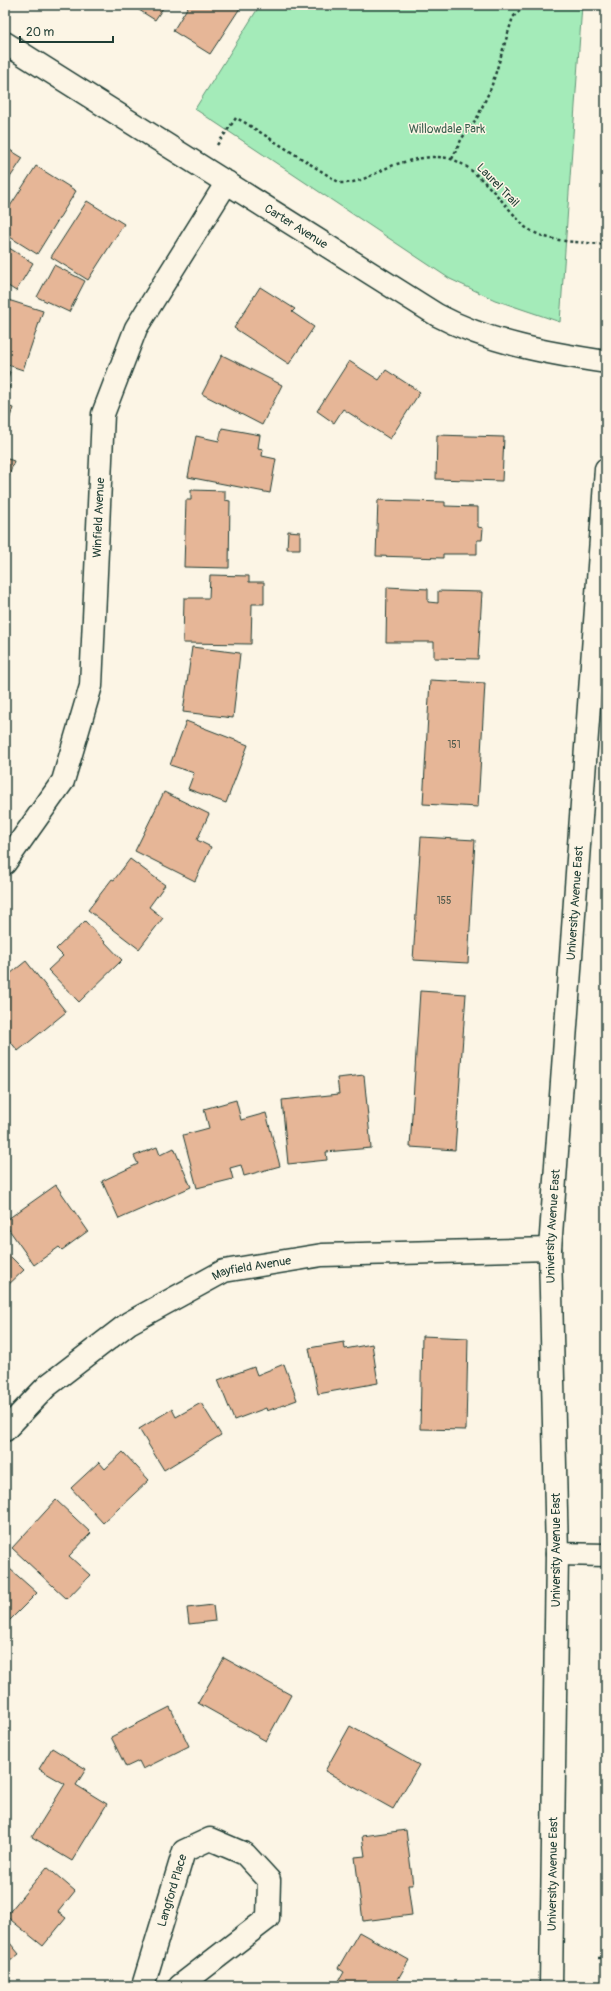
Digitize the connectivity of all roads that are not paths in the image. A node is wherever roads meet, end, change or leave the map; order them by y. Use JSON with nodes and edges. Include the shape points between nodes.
{"nodes":[{"id":1,"x":5,"y":43,"type":"edge"},
{"id":2,"x":227,"y":182,"type":"junction"},
{"id":3,"x":606,"y":362,"type":"edge"},
{"id":4,"x":606,"y":469,"type":"edge"},
{"id":5,"x":5,"y":863,"type":"edge"},
{"id":6,"x":550,"y":1249,"type":"junction"},
{"id":7,"x":5,"y":1430,"type":"edge"},
{"id":8,"x":557,"y":1554,"type":"junction"},
{"id":9,"x":606,"y":1555,"type":"edge"},
{"id":10,"x":142,"y":1986,"type":"edge"},
{"id":11,"x":180,"y":1986,"type":"edge"},
{"id":12,"x":551,"y":1986,"type":"edge"}],
"edges":[{"from":1,"to":2,"type":"street","name":"Carter Avenue"},
{"from":2,"to":3,"type":"street","name":"Carter Avenue","via":[[461,328],[497,341]]},
{"from":2,"to":5,"type":"street","name":"Winfield Avenue","via":[[136,328],[103,414],[91,686],[63,781]]},
{"from":4,"to":6,"type":"street","name":"University Avenue East"},
{"from":6,"to":7,"type":"street","name":"Mayfield Avenue","via":[[322,1255],[224,1272],[129,1323],[47,1386]]},
{"from":6,"to":8,"type":"street","name":"University Avenue East"},
{"from":8,"to":9,"type":"street"},
{"from":8,"to":12,"type":"street","name":"University Avenue East"},
{"from":10,"to":11,"type":"street","name":"Langford Place","via":[[184,1851],[210,1839],[245,1854],[269,1880],[268,1918]]}]}
